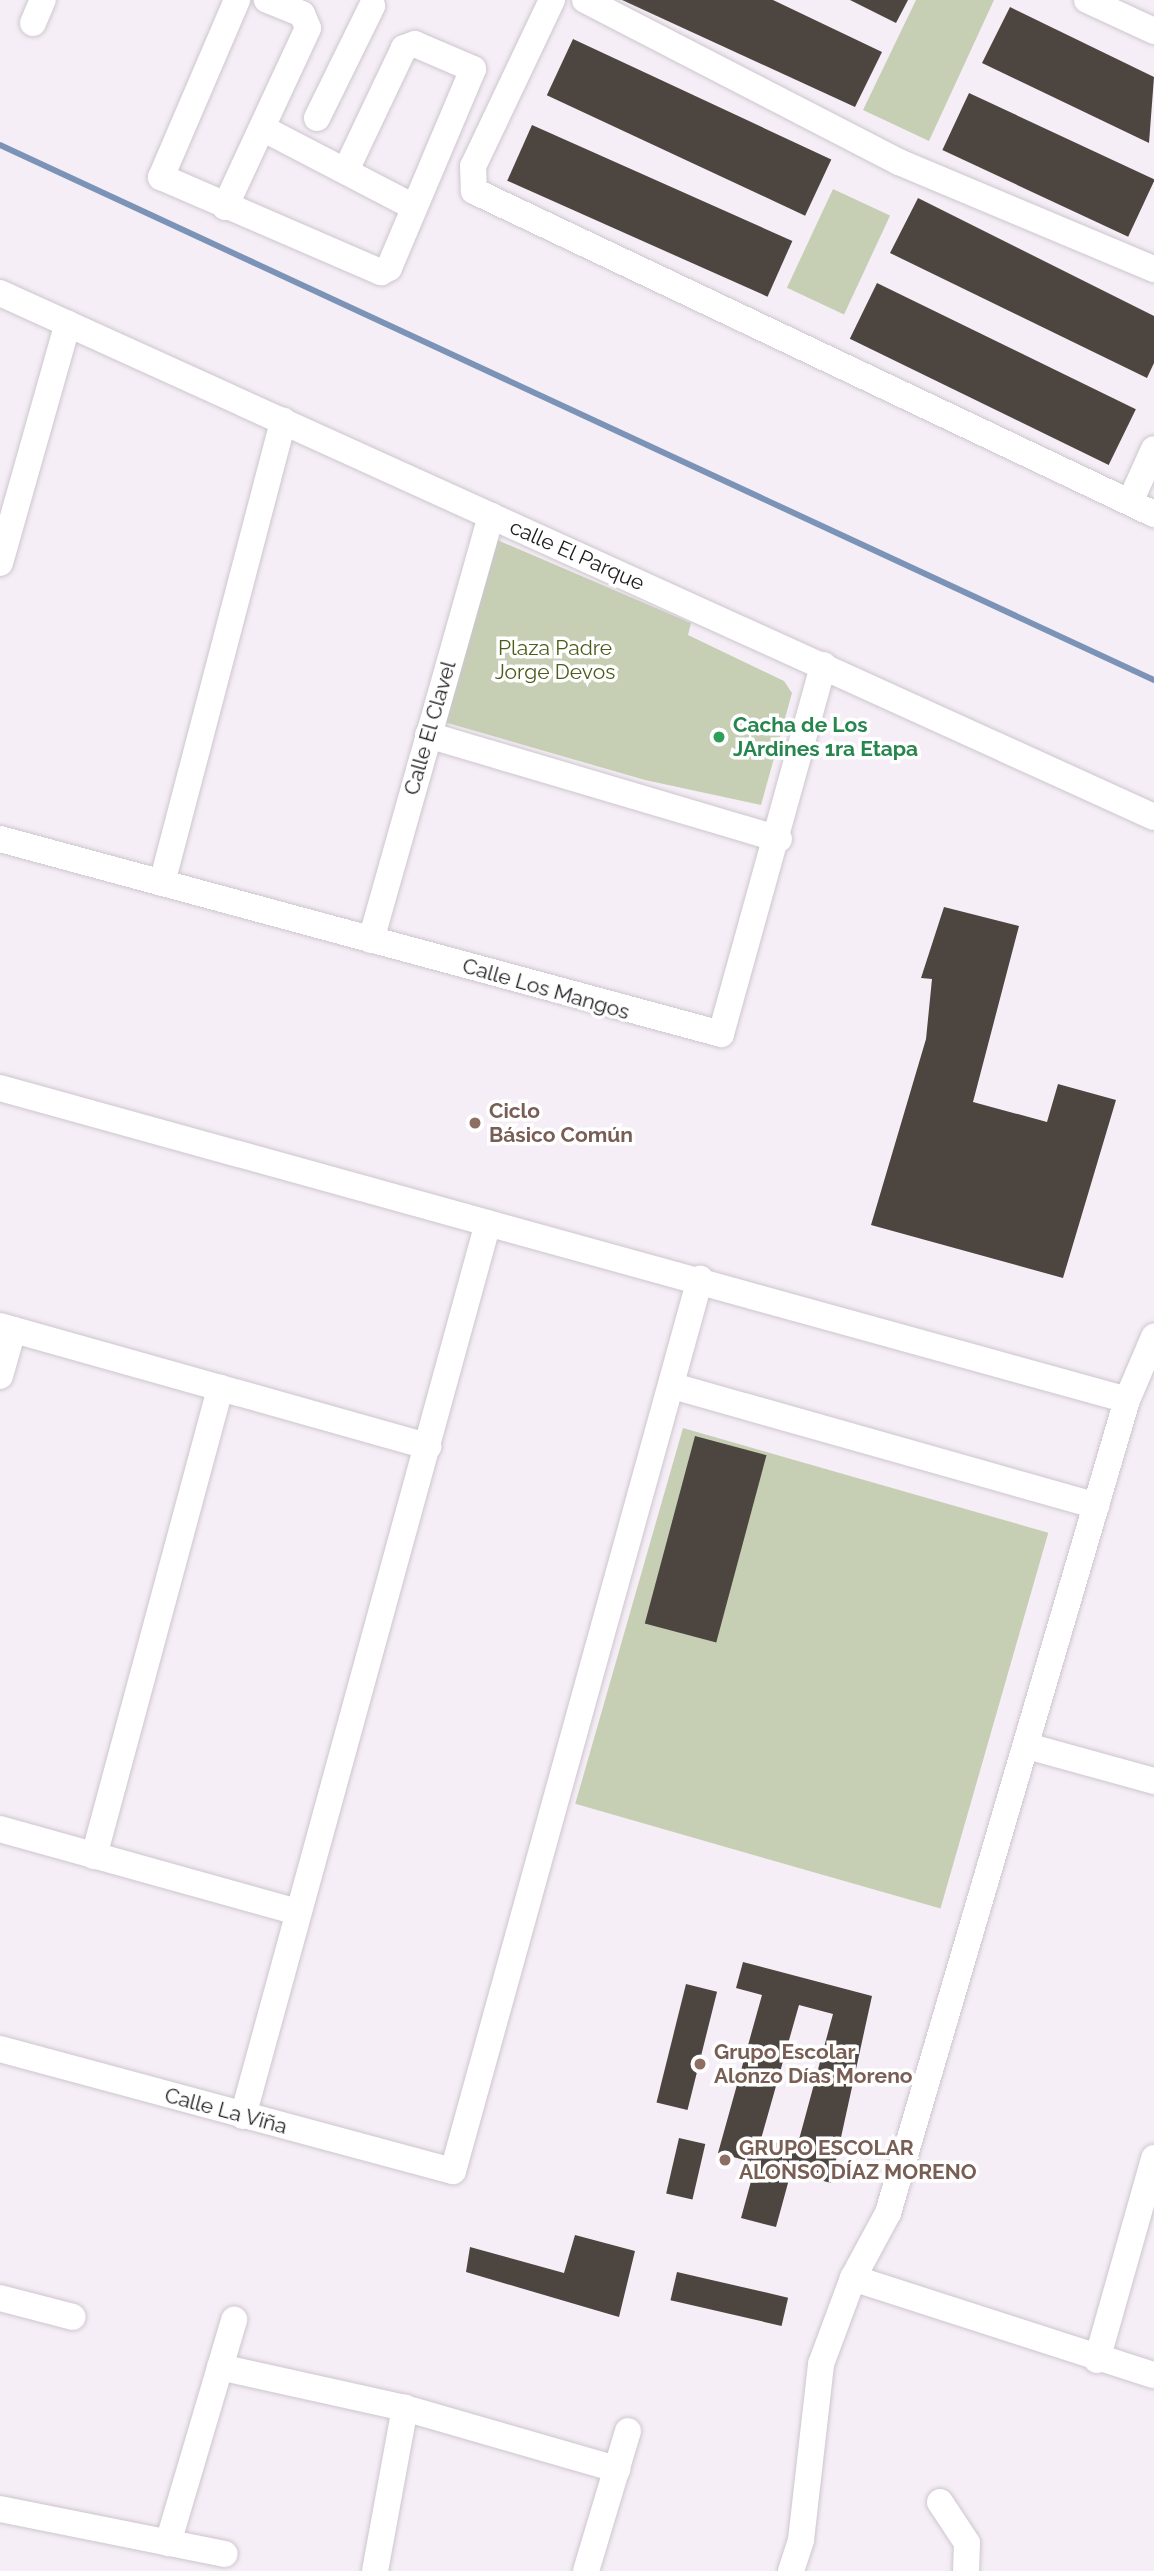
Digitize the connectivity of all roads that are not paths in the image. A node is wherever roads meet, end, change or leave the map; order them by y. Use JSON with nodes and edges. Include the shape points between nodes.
{"nodes":[{"id":1,"x":237,"y":0,"type":"edge"},
{"id":2,"x":267,"y":0,"type":"edge"},
{"id":3,"x":552,"y":0,"type":"edge"},
{"id":4,"x":585,"y":0,"type":"edge"},
{"id":5,"x":1087,"y":0,"type":"edge"},
{"id":6,"x":368,"y":2,"type":"edge"},
{"id":7,"x":1154,"y":31,"type":"edge"},
{"id":8,"x":317,"y":118,"type":"dead end"},
{"id":9,"x":264,"y":129,"type":"junction"},
{"id":10,"x":345,"y":170,"type":"junction"},
{"id":11,"x":225,"y":207,"type":"junction"},
{"id":12,"x":414,"y":207,"type":"junction"},
{"id":13,"x":1154,"y":269,"type":"edge"},
{"id":14,"x":0,"y":293,"type":"edge"},
{"id":15,"x":68,"y":323,"type":"junction"},
{"id":16,"x":283,"y":421,"type":"junction"},
{"id":17,"x":1154,"y":449,"type":"edge"},
{"id":18,"x":1130,"y":502,"type":"junction"},
{"id":19,"x":1154,"y":514,"type":"edge"},
{"id":20,"x":491,"y":516,"type":"junction"},
{"id":21,"x":0,"y":563,"type":"edge"},
{"id":22,"x":823,"y":665,"type":"junction"},
{"id":23,"x":428,"y":735,"type":"junction"},
{"id":24,"x":1154,"y":817,"type":"edge"},
{"id":25,"x":0,"y":839,"type":"edge"},
{"id":26,"x":779,"y":839,"type":"junction"},
{"id":27,"x":162,"y":883,"type":"junction"},
{"id":28,"x":371,"y":940,"type":"junction"},
{"id":29,"x":0,"y":1088,"type":"edge"},
{"id":30,"x":488,"y":1223,"type":"junction"},
{"id":31,"x":700,"y":1279,"type":"junction"},
{"id":32,"x":7,"y":1328,"type":"edge"},
{"id":33,"x":1154,"y":1337,"type":"edge"},
{"id":34,"x":0,"y":1376,"type":"edge"},
{"id":35,"x":673,"y":1385,"type":"junction"},
{"id":36,"x":220,"y":1388,"type":"junction"},
{"id":37,"x":1127,"y":1400,"type":"junction"},
{"id":38,"x":429,"y":1446,"type":"junction"},
{"id":39,"x":1096,"y":1506,"type":"junction"},
{"id":40,"x":1027,"y":1746,"type":"junction"},
{"id":41,"x":1154,"y":1781,"type":"edge"},
{"id":42,"x":0,"y":1829,"type":"edge"},
{"id":43,"x":94,"y":1856,"type":"junction"},
{"id":44,"x":298,"y":1912,"type":"junction"},
{"id":45,"x":0,"y":2049,"type":"edge"},
{"id":46,"x":243,"y":2116,"type":"junction"},
{"id":47,"x":1154,"y":2158,"type":"edge"},
{"id":48,"x":853,"y":2278,"type":"junction"},
{"id":49,"x":0,"y":2298,"type":"edge"},
{"id":50,"x":73,"y":2318,"type":"dead end"},
{"id":51,"x":234,"y":2320,"type":"dead end"},
{"id":52,"x":1097,"y":2360,"type":"junction"},
{"id":53,"x":220,"y":2367,"type":"junction"},
{"id":54,"x":1154,"y":2375,"type":"edge"},
{"id":55,"x":405,"y":2408,"type":"junction"},
{"id":56,"x":628,"y":2431,"type":"dead end"},
{"id":57,"x":617,"y":2469,"type":"junction"},
{"id":58,"x":940,"y":2502,"type":"dead end"},
{"id":59,"x":0,"y":2509,"type":"edge"},
{"id":60,"x":168,"y":2543,"type":"junction"},
{"id":61,"x":225,"y":2554,"type":"dead end"},
{"id":62,"x":375,"y":2571,"type":"edge"},
{"id":63,"x":586,"y":2571,"type":"edge"},
{"id":64,"x":791,"y":2571,"type":"edge"},
{"id":65,"x":966,"y":2571,"type":"edge"}],
"edges":[{"from":1,"to":11,"type":"street","via":[[160,171],[167,183]]},
{"from":2,"to":9,"type":"street","via":[[302,14],[308,28]]},
{"from":3,"to":18,"type":"street","via":[[472,166],[474,191]]},
{"from":4,"to":13,"type":"street","via":[[899,162]]},
{"from":5,"to":7,"type":"street"},
{"from":6,"to":8,"type":"street"},
{"from":9,"to":10,"type":"street"},
{"from":9,"to":11,"type":"street"},
{"from":10,"to":12,"type":"street"},
{"from":10,"to":12,"type":"street","via":[[404,48],[415,44],[465,61],[473,69]]},
{"from":11,"to":12,"type":"street","via":[[381,272],[389,268]]},
{"from":14,"to":15,"type":"street","name":"calle El Parque"},
{"from":15,"to":16,"type":"street","name":"calle El Parque"},
{"from":15,"to":21,"type":"street"},
{"from":16,"to":20,"type":"street","name":"calle El Parque"},
{"from":16,"to":27,"type":"street"},
{"from":17,"to":18,"type":"street"},
{"from":18,"to":19,"type":"street"},
{"from":20,"to":22,"type":"street","name":"calle El Parque"},
{"from":20,"to":23,"type":"street","name":"Calle El Clavel"},
{"from":22,"to":24,"type":"street","name":"calle El Parque"},
{"from":22,"to":26,"type":"street","name":"Calle Los Mangos"},
{"from":23,"to":26,"type":"street"},
{"from":23,"to":28,"type":"street","name":"Calle El Clavel"},
{"from":25,"to":27,"type":"street","name":"Calle Los Mangos"},
{"from":26,"to":28,"type":"street","name":"Calle Los Mangos","via":[[721,1034]]},
{"from":27,"to":28,"type":"street","name":"Calle Los Mangos"},
{"from":29,"to":30,"type":"street"},
{"from":30,"to":31,"type":"street"},
{"from":30,"to":38,"type":"street"},
{"from":31,"to":35,"type":"street"},
{"from":31,"to":37,"type":"street"},
{"from":32,"to":34,"type":"street"},
{"from":32,"to":36,"type":"street"},
{"from":33,"to":37,"type":"street"},
{"from":35,"to":39,"type":"street"},
{"from":35,"to":46,"type":"street","name":"Calle La Viña","via":[[453,2171]]},
{"from":36,"to":38,"type":"street"},
{"from":36,"to":43,"type":"street"},
{"from":37,"to":39,"type":"street"},
{"from":38,"to":44,"type":"street"},
{"from":39,"to":40,"type":"street"},
{"from":40,"to":41,"type":"street"},
{"from":40,"to":48,"type":"street","via":[[888,2213]]},
{"from":42,"to":43,"type":"street"},
{"from":43,"to":44,"type":"street"},
{"from":44,"to":46,"type":"street"},
{"from":45,"to":46,"type":"street","name":"Calle La Viña"},
{"from":47,"to":52,"type":"street"},
{"from":48,"to":52,"type":"street"},
{"from":48,"to":64,"type":"street","via":[[821,2364],[800,2540]]},
{"from":49,"to":50,"type":"street"},
{"from":51,"to":53,"type":"street"},
{"from":52,"to":54,"type":"street"},
{"from":53,"to":55,"type":"street"},
{"from":53,"to":60,"type":"street"},
{"from":55,"to":57,"type":"street"},
{"from":55,"to":62,"type":"street"},
{"from":56,"to":57,"type":"street"},
{"from":57,"to":63,"type":"street"},
{"from":58,"to":65,"type":"street","via":[[967,2543]]},
{"from":59,"to":60,"type":"street"},
{"from":60,"to":61,"type":"street"}]}
